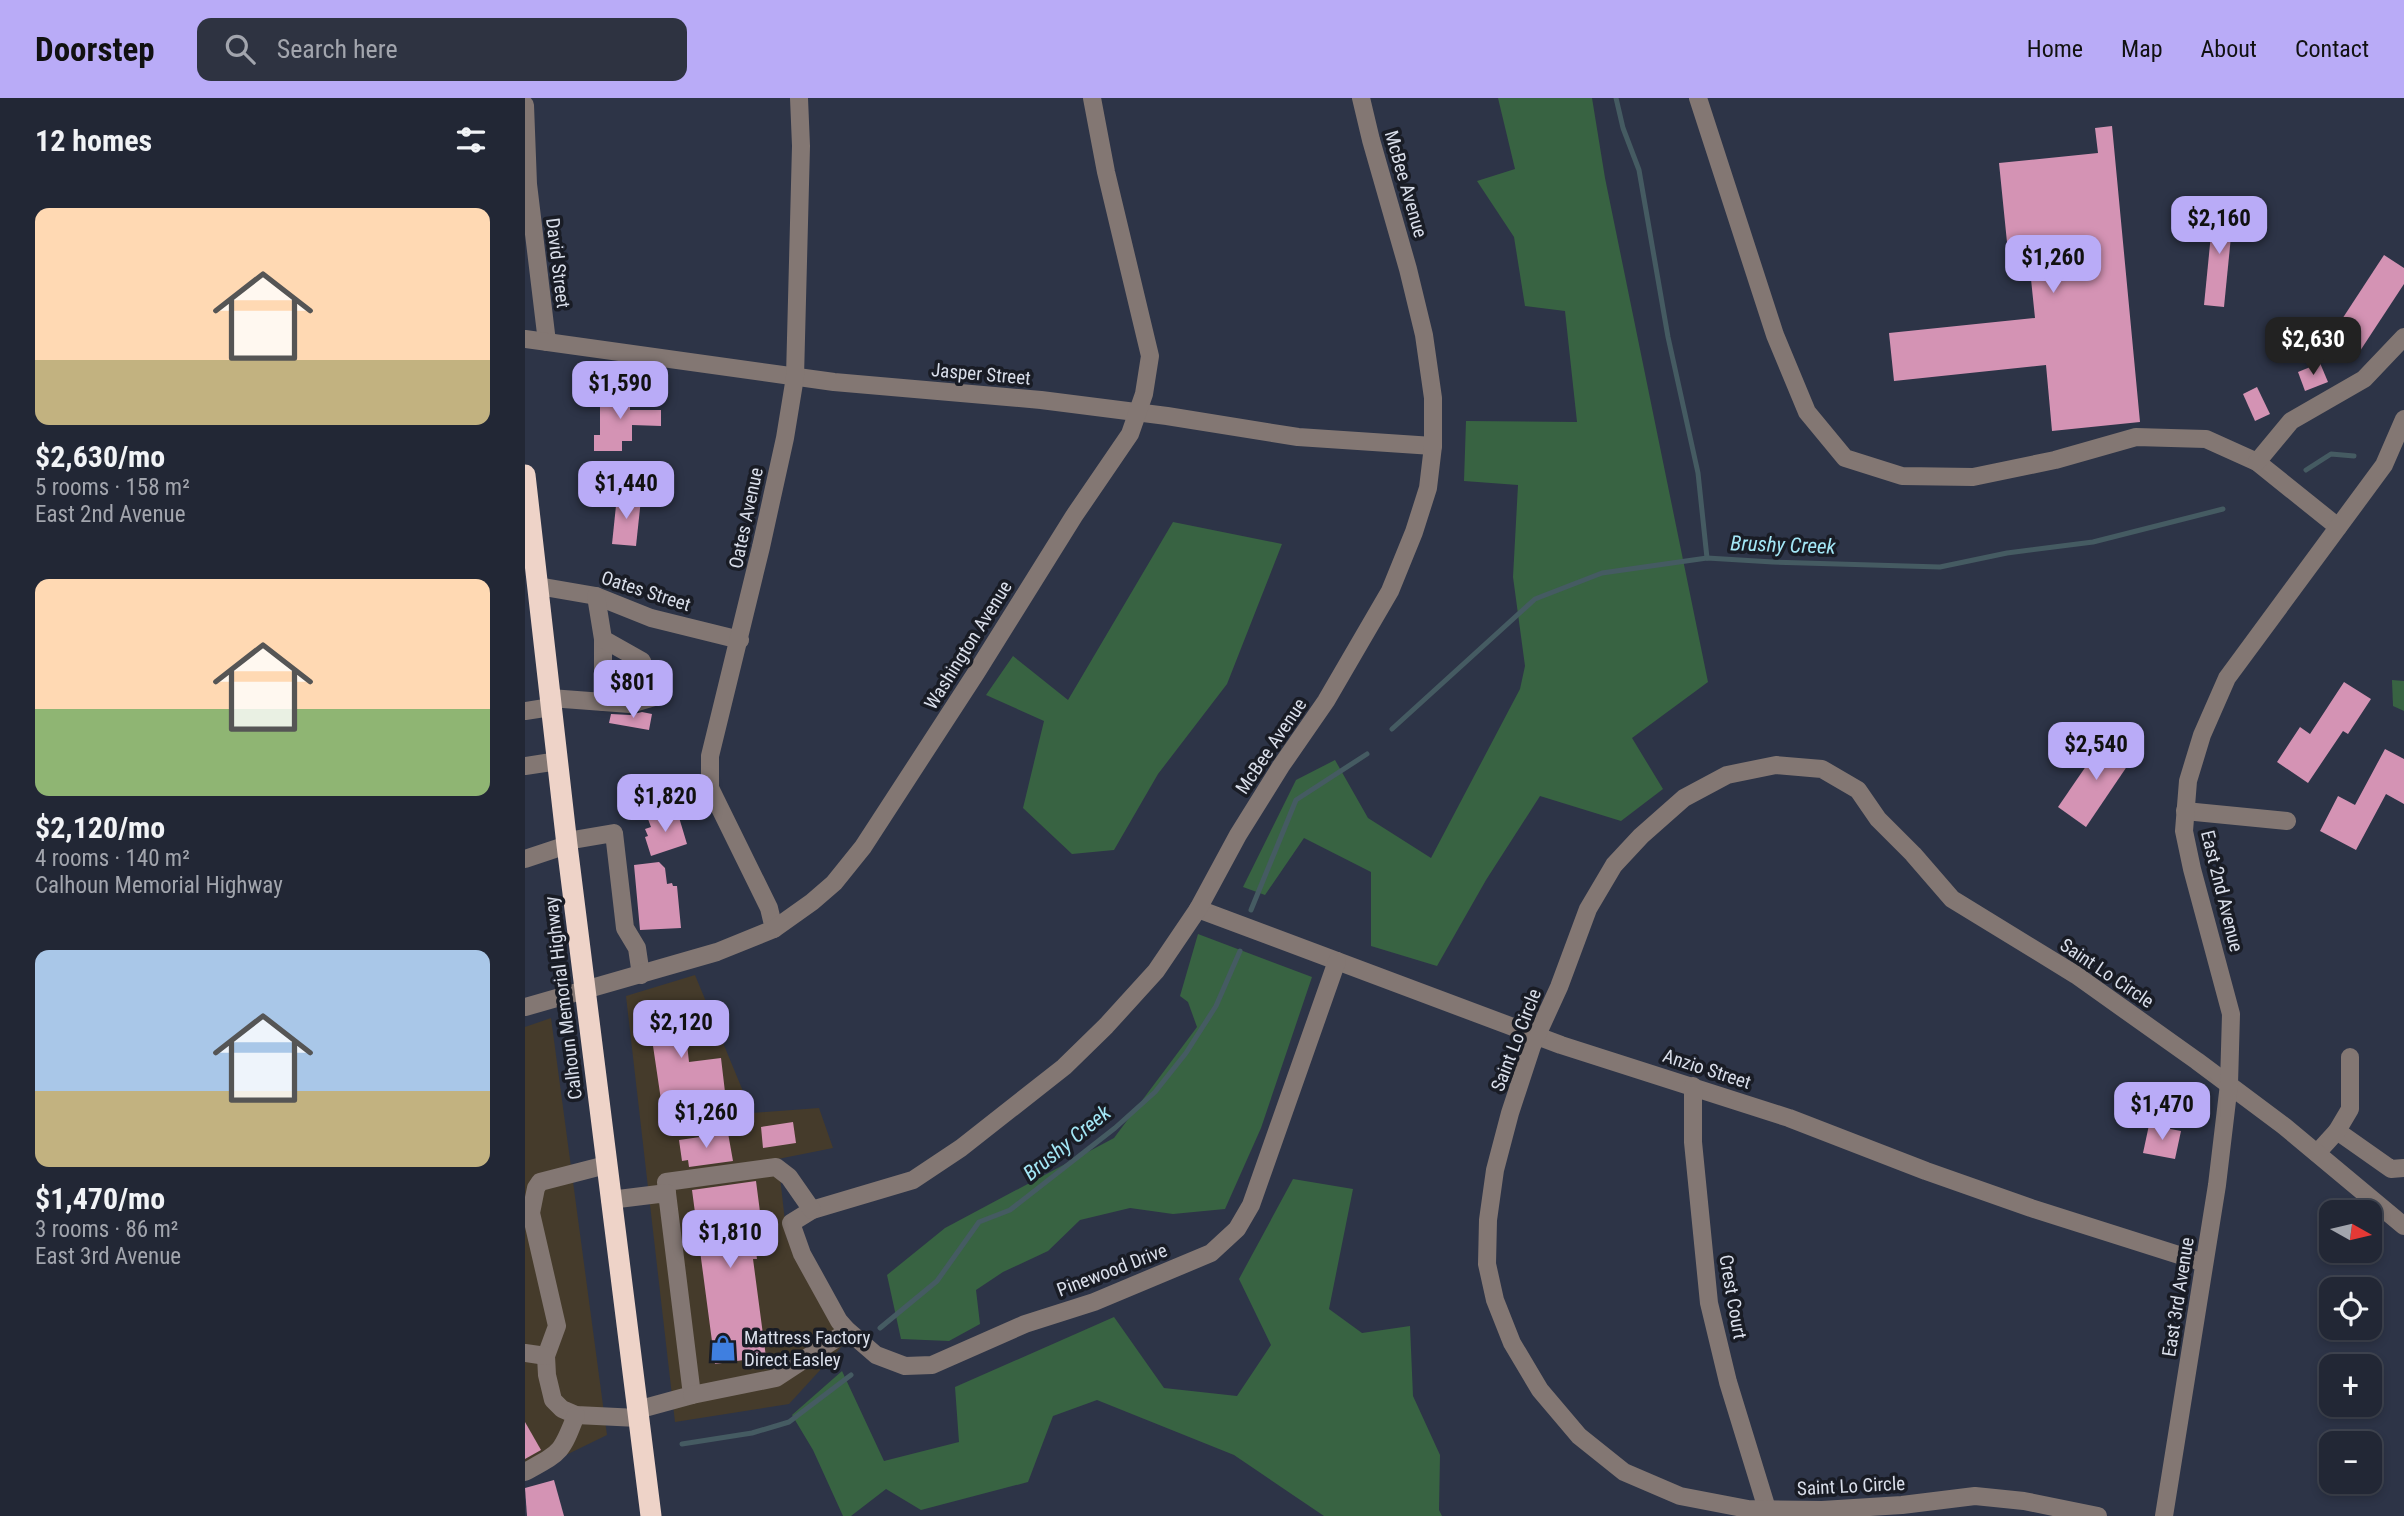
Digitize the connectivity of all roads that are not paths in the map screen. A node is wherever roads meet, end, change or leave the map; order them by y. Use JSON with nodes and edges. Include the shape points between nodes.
{"nodes":[{"id":1,"x":799,"y":98,"type":"edge"},
{"id":2,"x":1092,"y":98,"type":"edge"},
{"id":3,"x":1361,"y":98,"type":"edge"},
{"id":4,"x":1698,"y":98,"type":"edge"},
{"id":5,"x":525,"y":106,"type":"edge"},
{"id":6,"x":2404,"y":337,"type":"edge"},
{"id":7,"x":525,"y":339,"type":"edge"},
{"id":8,"x":547,"y":342,"type":"junction"},
{"id":9,"x":795,"y":377,"type":"junction"},
{"id":10,"x":1137,"y":412,"type":"junction"},
{"id":11,"x":2404,"y":419,"type":"edge"},
{"id":12,"x":1433,"y":446,"type":"junction"},
{"id":13,"x":2404,"y":447,"type":"edge"},
{"id":14,"x":2257,"y":462,"type":"junction"},
{"id":15,"x":2384,"y":465,"type":"junction"},
{"id":16,"x":525,"y":475,"type":"edge"},
{"id":17,"x":2338,"y":527,"type":"junction"},
{"id":18,"x":538,"y":586,"type":"junction"},
{"id":19,"x":596,"y":596,"type":"junction"},
{"id":20,"x":603,"y":639,"type":"junction"},
{"id":21,"x":740,"y":640,"type":"junction"},
{"id":22,"x":551,"y":702,"type":"junction"},
{"id":23,"x":603,"y":702,"type":"junction"},
{"id":24,"x":525,"y":711,"type":"edge"},
{"id":25,"x":558,"y":761,"type":"junction"},
{"id":26,"x":525,"y":765,"type":"edge"},
{"id":27,"x":2185,"y":811,"type":"junction"},
{"id":28,"x":2287,"y":821,"type":"dead end"},
{"id":29,"x":567,"y":843,"type":"junction"},
{"id":30,"x":525,"y":859,"type":"edge"},
{"id":31,"x":1198,"y":909,"type":"junction"},
{"id":32,"x":774,"y":929,"type":"junction"},
{"id":33,"x":1337,"y":961,"type":"junction"},
{"id":34,"x":641,"y":975,"type":"junction"},
{"id":35,"x":585,"y":991,"type":"junction"},
{"id":36,"x":525,"y":1007,"type":"edge"},
{"id":37,"x":1537,"y":1035,"type":"junction"},
{"id":38,"x":2350,"y":1057,"type":"dead end"},
{"id":39,"x":2229,"y":1084,"type":"junction"},
{"id":40,"x":1693,"y":1086,"type":"junction"},
{"id":41,"x":2337,"y":1131,"type":"junction"},
{"id":42,"x":2317,"y":1153,"type":"junction"},
{"id":43,"x":606,"y":1165,"type":"junction"},
{"id":44,"x":2404,"y":1168,"type":"edge"},
{"id":45,"x":667,"y":1193,"type":"junction"},
{"id":46,"x":610,"y":1200,"type":"junction"},
{"id":47,"x":812,"y":1210,"type":"junction"},
{"id":48,"x":791,"y":1223,"type":"joint"},
{"id":49,"x":2404,"y":1226,"type":"edge"},
{"id":50,"x":2204,"y":1263,"type":"junction"},
{"id":51,"x":846,"y":1329,"type":"junction"},
{"id":52,"x":525,"y":1353,"type":"edge"},
{"id":53,"x":546,"y":1356,"type":"junction"},
{"id":54,"x":692,"y":1395,"type":"junction"},
{"id":55,"x":638,"y":1414,"type":"junction"},
{"id":56,"x":576,"y":1415,"type":"junction"},
{"id":57,"x":525,"y":1472,"type":"edge"},
{"id":58,"x":1767,"y":1509,"type":"junction"},
{"id":59,"x":651,"y":1516,"type":"edge"},
{"id":60,"x":2098,"y":1516,"type":"edge"},
{"id":61,"x":2164,"y":1516,"type":"edge"}],
"edges":[{"from":1,"to":9,"type":"street","name":"Oates Avenue"},
{"from":2,"to":10,"type":"street","name":"Washington Avenue","via":[[1150,356]]},
{"from":3,"to":12,"type":"street","name":"McBee Avenue","via":[[1424,335],[1433,398]]},
{"from":4,"to":14,"type":"street","via":[[1775,335],[1807,412],[1845,457],[1902,476],[1973,477],[2136,437],[2206,439]]},
{"from":5,"to":8,"type":"street","name":"David Street","via":[[528,184]]},
{"from":6,"to":14,"type":"street","via":[[2364,379],[2291,421]]},
{"from":7,"to":8,"type":"street","name":"Jasper Street"},
{"from":8,"to":9,"type":"street","name":"Jasper Street"},
{"from":9,"to":10,"type":"street","name":"Jasper Street"},
{"from":9,"to":21,"type":"street","name":"Oates Avenue"},
{"from":10,"to":12,"type":"street","name":"Jasper Street","via":[[1298,437]]},
{"from":10,"to":32,"type":"street","name":"Washington Avenue","via":[[1130,434],[863,847],[834,883]]},
{"from":11,"to":15,"type":"street","name":"East 2nd Avenue"},
{"from":12,"to":31,"type":"street","name":"McBee Avenue","via":[[1427,488],[1390,591],[1326,701],[1238,835]]},
{"from":13,"to":15,"type":"street"},
{"from":14,"to":17,"type":"street"},
{"from":15,"to":17,"type":"street","name":"East 2nd Avenue"},
{"from":16,"to":18,"type":"highway","name":"Calhoun Memorial Highway"},
{"from":17,"to":27,"type":"street","name":"East 2nd Avenue","via":[[2227,678],[2202,736]]},
{"from":18,"to":19,"type":"street","name":"Oates Street"},
{"from":18,"to":22,"type":"highway","name":"Calhoun Memorial Highway"},
{"from":19,"to":20,"type":"street"},
{"from":19,"to":21,"type":"street","name":"Oates Street","via":[[651,618]]},
{"from":20,"to":23,"type":"street"},
{"from":20,"to":23,"type":"street","via":[[642,661],[654,697],[630,704]]},
{"from":21,"to":32,"type":"street","name":"Oates Avenue","via":[[711,756],[710,788],[769,908]]},
{"from":22,"to":23,"type":"street"},
{"from":22,"to":24,"type":"street"},
{"from":22,"to":25,"type":"highway","name":"Calhoun Memorial Highway"},
{"from":25,"to":26,"type":"street"},
{"from":25,"to":29,"type":"highway","name":"Calhoun Memorial Highway"},
{"from":27,"to":28,"type":"street"},
{"from":27,"to":39,"type":"street","name":"East 2nd Avenue","via":[[2192,869],[2231,1014]]},
{"from":29,"to":30,"type":"street"},
{"from":29,"to":34,"type":"street","via":[[614,833],[625,928],[637,948]]},
{"from":29,"to":35,"type":"highway","name":"Calhoun Memorial Highway"},
{"from":31,"to":33,"type":"street","name":"Anzio Street"},
{"from":31,"to":47,"type":"street","name":"McBee Avenue","via":[[1156,971],[1106,1026],[1064,1067],[961,1148],[913,1180]]},
{"from":32,"to":34,"type":"street","name":"Washington Avenue"},
{"from":33,"to":37,"type":"street","name":"Anzio Street"},
{"from":33,"to":51,"type":"street","name":"Pinewood Drive","via":[[1251,1205],[1237,1229],[1211,1253],[1025,1324],[932,1366],[905,1366],[876,1355]]},
{"from":34,"to":35,"type":"street","name":"Washington Avenue"},
{"from":35,"to":36,"type":"street","name":"Washington Avenue"},
{"from":35,"to":43,"type":"highway","name":"Calhoun Memorial Highway"},
{"from":37,"to":39,"type":"street","name":"Saint Lo Circle","via":[[1588,909],[1614,865],[1684,798],[1727,775],[1776,765],[1822,769],[1858,790],[1878,819],[1952,899],[2076,975]]},
{"from":37,"to":40,"type":"street","name":"Anzio Street"},
{"from":37,"to":58,"type":"street","name":"Saint Lo Circle","via":[[1495,1170],[1488,1220],[1487,1264],[1512,1343],[1540,1390],[1579,1436],[1624,1472],[1680,1496]]},
{"from":38,"to":41,"type":"street","via":[[2350,1109]]},
{"from":39,"to":42,"type":"street"},
{"from":39,"to":50,"type":"street","name":"East 3rd Avenue"},
{"from":40,"to":50,"type":"street","name":"Anzio Street","via":[[2031,1208]]},
{"from":40,"to":58,"type":"street","name":"Crest Court","via":[[1693,1142],[1709,1303]]},
{"from":41,"to":42,"type":"street"},
{"from":41,"to":44,"type":"street","via":[[2391,1169]]},
{"from":42,"to":49,"type":"street"},
{"from":43,"to":46,"type":"highway","name":"Calhoun Memorial Highway"},
{"from":43,"to":53,"type":"street","via":[[540,1182],[536,1188],[531,1213],[557,1326]]},
{"from":45,"to":46,"type":"street"},
{"from":45,"to":47,"type":"street","via":[[666,1182],[776,1167],[789,1177]]},
{"from":45,"to":54,"type":"street"},
{"from":46,"to":55,"type":"highway","name":"Calhoun Memorial Highway"},
{"from":47,"to":48,"type":"street","name":"McBee Avenue"},
{"from":48,"to":51,"type":"street","name":"Pinewood Drive","via":[[802,1255]]},
{"from":50,"to":61,"type":"street","name":"East 3rd Avenue"},
{"from":51,"to":54,"type":"street","via":[[776,1378]]},
{"from":52,"to":53,"type":"street"},
{"from":53,"to":56,"type":"street","via":[[553,1400]]},
{"from":54,"to":55,"type":"street"},
{"from":55,"to":56,"type":"street"},
{"from":55,"to":59,"type":"highway","name":"Calhoun Memorial Highway"},
{"from":56,"to":57,"type":"street","via":[[558,1454]]},
{"from":58,"to":60,"type":"street","name":"Saint Lo Circle","via":[[1822,1510],[1975,1496]]}]}
